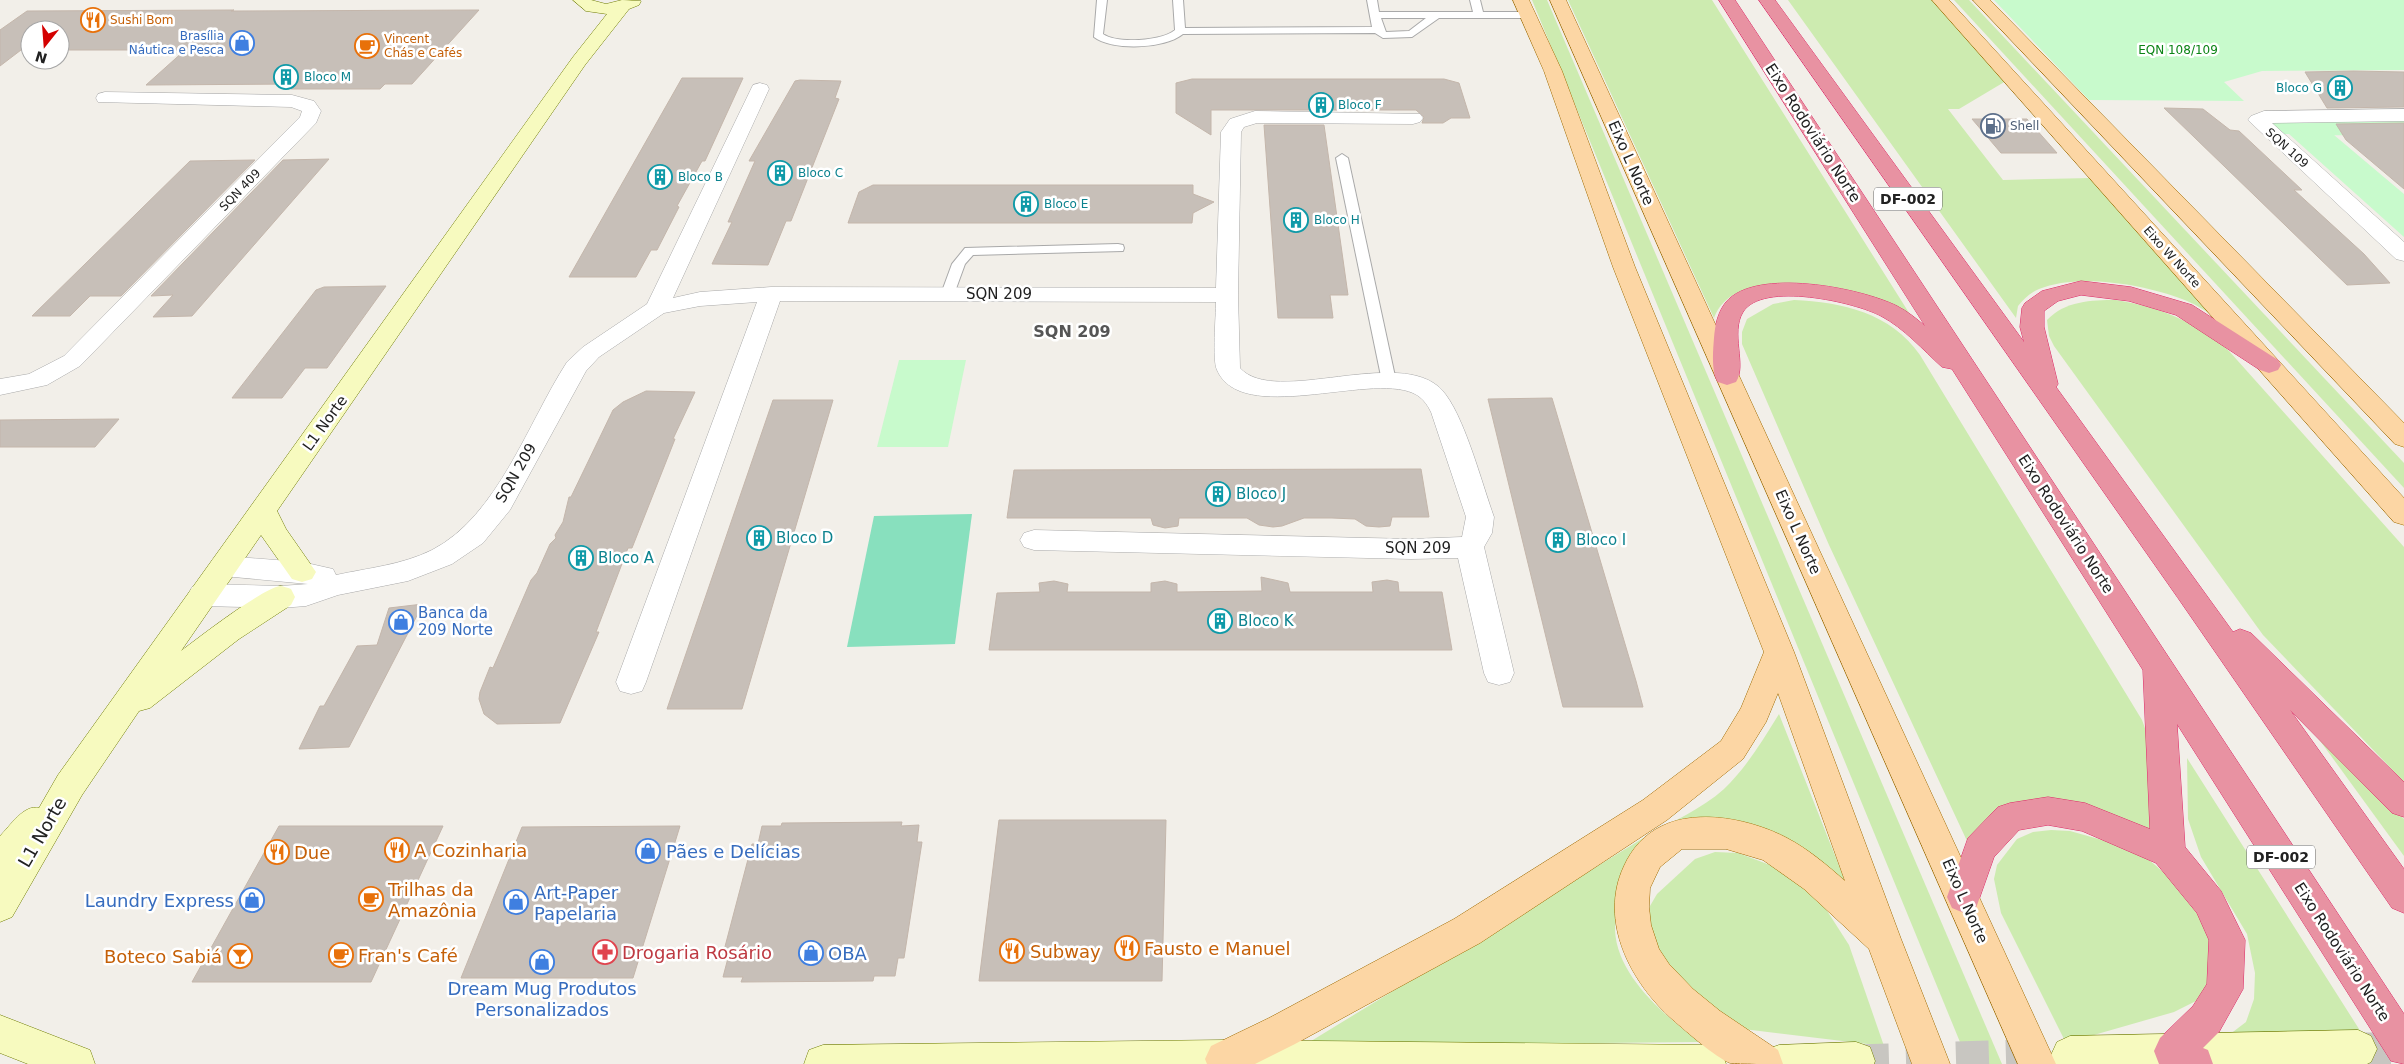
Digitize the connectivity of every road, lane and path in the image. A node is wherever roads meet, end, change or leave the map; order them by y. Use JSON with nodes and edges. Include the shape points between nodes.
{"nodes":[{"id":1,"x":581,"y":0,"type":"edge"},
{"id":2,"x":1102,"y":0,"type":"edge"},
{"id":3,"x":1178,"y":0,"type":"edge"},
{"id":4,"x":1372,"y":0,"type":"edge"},
{"id":5,"x":1475,"y":0,"type":"edge"},
{"id":6,"x":1558,"y":0,"type":"edge"},
{"id":7,"x":1727,"y":0,"type":"edge"},
{"id":8,"x":1766,"y":0,"type":"edge"},
{"id":9,"x":1940,"y":0,"type":"edge"},
{"id":10,"x":1981,"y":0,"type":"edge"},
{"id":11,"x":629,"y":3,"type":"edge"},
{"id":12,"x":1524,"y":7,"type":"edge"},
{"id":13,"x":599,"y":8,"type":"junction"},
{"id":14,"x":1375,"y":15,"type":"junction"},
{"id":15,"x":1479,"y":15,"type":"junction"},
{"id":16,"x":1435,"y":16,"type":"junction"},
{"id":17,"x":1180,"y":30,"type":"junction"},
{"id":18,"x":1378,"y":30,"type":"junction"},
{"id":19,"x":579,"y":61,"type":"junction"},
{"id":20,"x":760,"y":89,"type":"dead end"},
{"id":21,"x":105,"y":98,"type":"dead end"},
{"id":22,"x":2404,"y":115,"type":"edge"},
{"id":23,"x":1413,"y":118,"type":"dead end"},
{"id":24,"x":1342,"y":158,"type":"dead end"},
{"id":25,"x":1118,"y":248,"type":"dead end"},
{"id":26,"x":2404,"y":254,"type":"edge"},
{"id":27,"x":770,"y":294,"type":"junction"},
{"id":28,"x":948,"y":294,"type":"junction"},
{"id":29,"x":1227,"y":295,"type":"junction"},
{"id":30,"x":657,"y":308,"type":"junction"},
{"id":31,"x":2269,"y":364,"type":"junction"},
{"id":32,"x":1727,"y":377,"type":"junction"},
{"id":33,"x":1972,"y":380,"type":"junction"},
{"id":34,"x":1389,"y":381,"type":"junction"},
{"id":35,"x":0,"y":387,"type":"edge"},
{"id":36,"x":2049,"y":398,"type":"junction"},
{"id":37,"x":2404,"y":438,"type":"edge"},
{"id":38,"x":263,"y":509,"type":"junction"},
{"id":39,"x":2404,"y":515,"type":"edge"},
{"id":40,"x":1034,"y":540,"type":"dead end"},
{"id":41,"x":1470,"y":547,"type":"junction"},
{"id":42,"x":223,"y":566,"type":"junction"},
{"id":43,"x":302,"y":572,"type":"junction"},
{"id":44,"x":337,"y":584,"type":"junction"},
{"id":45,"x":2188,"y":590,"type":"junction"},
{"id":46,"x":202,"y":595,"type":"junction"},
{"id":47,"x":281,"y":597,"type":"junction"},
{"id":48,"x":1779,"y":652,"type":"junction"},
{"id":49,"x":2158,"y":666,"type":"junction"},
{"id":50,"x":1500,"y":672,"type":"dead end"},
{"id":51,"x":631,"y":682,"type":"dead end"},
{"id":52,"x":118,"y":715,"type":"junction"},
{"id":53,"x":70,"y":785,"type":"junction"},
{"id":54,"x":2404,"y":803,"type":"edge"},
{"id":55,"x":2168,"y":852,"type":"junction"},
{"id":56,"x":0,"y":860,"type":"edge"},
{"id":57,"x":1964,"y":897,"type":"junction"},
{"id":58,"x":2404,"y":897,"type":"edge"},
{"id":59,"x":0,"y":906,"type":"edge"},
{"id":60,"x":1883,"y":939,"type":"junction"},
{"id":61,"x":0,"y":1034,"type":"edge"},
{"id":62,"x":2404,"y":1048,"type":"edge"},
{"id":63,"x":2358,"y":1049,"type":"tunnel mouth"},
{"id":64,"x":2184,"y":1057,"type":"edge"},
{"id":65,"x":2054,"y":1059,"type":"edge"},
{"id":66,"x":1856,"y":1061,"type":"dead end"},
{"id":67,"x":1228,"y":1062,"type":"edge"},
{"id":68,"x":76,"y":1064,"type":"edge"},
{"id":69,"x":823,"y":1064,"type":"edge"},
{"id":70,"x":1707,"y":1064,"type":"edge"},
{"id":71,"x":1764,"y":1064,"type":"edge"},
{"id":72,"x":1779,"y":1064,"type":"edge"},
{"id":73,"x":1931,"y":1064,"type":"edge"}],
"edges":[{"from":1,"to":13,"type":"street","via":[[586,5]]},
{"from":2,"to":17,"type":"lane","via":[[1098,35],[1106,40],[1161,41]]},
{"from":3,"to":17,"type":"lane"},
{"from":4,"to":14,"type":"lane"},
{"from":5,"to":15,"type":"lane"},
{"from":6,"to":32,"type":"main road","name":"Eixo L Norte"},
{"from":7,"to":33,"type":"highway","name":"Eixo Rodoviário Norte","number":"DF-002"},
{"from":8,"to":36,"type":"highway","number":"DF-002"},
{"from":9,"to":31,"type":"main road","name":"Eixo W Norte"},
{"from":10,"to":37,"type":"main road"},
{"from":11,"to":13,"type":"street"},
{"from":11,"to":19,"type":"street","name":"L1 Norte"},
{"from":12,"to":15,"type":"lane"},
{"from":12,"to":48,"type":"main road","via":[[1552,71],[1624,268]]},
{"from":13,"to":19,"type":"street","name":"L1 Norte"},
{"from":14,"to":16,"type":"lane"},
{"from":14,"to":18,"type":"lane"},
{"from":15,"to":16,"type":"lane"},
{"from":16,"to":18,"type":"lane","via":[[1412,34],[1387,36]]},
{"from":17,"to":18,"type":"lane"},
{"from":19,"to":38,"type":"street","name":"L1 Norte"},
{"from":20,"to":30,"type":"street"},
{"from":21,"to":35,"type":"street","name":"SQN 409","via":[[292,101],[307,105],[312,111],[309,119],[72,361],[49,377]]},
{"from":22,"to":26,"type":"street","name":"SQN 109","via":[[2264,117],[2258,120]]},
{"from":23,"to":29,"type":"street","name":"SQN 209","via":[[1272,116],[1237,123],[1231,132]]},
{"from":24,"to":34,"type":"lane"},
{"from":25,"to":28,"type":"lane","via":[[970,251],[958,264]]},
{"from":27,"to":28,"type":"street","name":"SQN 209"},
{"from":27,"to":30,"type":"street","name":"SQN 209","via":[[700,299]]},
{"from":27,"to":51,"type":"street"},
{"from":28,"to":29,"type":"street","name":"SQN 209"},
{"from":29,"to":34,"type":"street","name":"SQN 209","via":[[1228,369],[1231,376],[1242,382],[1259,388],[1279,389]]},
{"from":30,"to":44,"type":"street","name":"SQN 209","via":[[597,348],[576,367],[500,503],[473,536],[442,557],[408,571]]},
{"from":31,"to":36,"type":"highway","via":[[2184,310],[2131,294],[2081,288],[2050,296],[2033,308],[2032,327]]},
{"from":31,"to":39,"type":"main road","name":"Eixo W Norte"},
{"from":32,"to":33,"type":"highway","via":[[1727,324],[1735,306],[1749,296],[1788,290],[1816,291],[1855,299],[1889,311]]},
{"from":32,"to":57,"type":"main road","name":"Eixo L Norte"},
{"from":33,"to":49,"type":"highway","name":"Eixo Rodoviário Norte","number":"DF-002"},
{"from":34,"to":41,"type":"street","name":"SQN 209","via":[[1422,387],[1436,399],[1444,412],[1480,518],[1478,533]]},
{"from":36,"to":45,"type":"highway","number":"DF-002"},
{"from":38,"to":42,"type":"street","name":"L1 Norte"},
{"from":38,"to":43,"type":"street","via":[[274,533]]},
{"from":40,"to":41,"type":"street","name":"SQN 209"},
{"from":41,"to":50,"type":"street"},
{"from":42,"to":43,"type":"street"},
{"from":42,"to":46,"type":"street","name":"L1 Norte"},
{"from":43,"to":44,"type":"street","via":[[320,575]]},
{"from":44,"to":47,"type":"street","name":"SQN 209","via":[[306,594]]},
{"from":45,"to":54,"type":"highway"},
{"from":45,"to":58,"type":"highway","number":"DF-002"},
{"from":46,"to":47,"type":"street","name":"SQN 209"},
{"from":46,"to":52,"type":"street","name":"L1 Norte"},
{"from":47,"to":52,"type":"street","via":[[229,631]]},
{"from":48,"to":60,"type":"main road"},
{"from":48,"to":67,"type":"main road","via":[[1755,713],[1732,750],[1656,810],[1467,931]]},
{"from":49,"to":55,"type":"highway"},
{"from":49,"to":62,"type":"highway","name":"Eixo Rodoviário Norte","number":"DF-002"},
{"from":52,"to":53,"type":"street","name":"L1 Norte"},
{"from":53,"to":56,"type":"street","name":"L1 Norte"},
{"from":53,"to":59,"type":"street","name":"L1 Norte"},
{"from":55,"to":57,"type":"highway","via":[[2086,817],[2048,811],[2010,817],[1980,849]]},
{"from":55,"to":64,"type":"highway","via":[[2209,902],[2226,940],[2225,989]]},
{"from":57,"to":65,"type":"main road","name":"Eixo L Norte"},
{"from":60,"to":71,"type":"main road","via":[[1811,874],[1775,848],[1717,833],[1675,836],[1655,849],[1644,861],[1633,887],[1631,910],[1636,936],[1656,975],[1695,1015]]},
{"from":60,"to":73,"type":"main road"},
{"from":61,"to":68,"type":"street"},
{"from":63,"to":64,"type":"street"},
{"from":64,"to":65,"type":"street"},
{"from":66,"to":72,"type":"street"},
{"from":67,"to":69,"type":"street"},
{"from":67,"to":70,"type":"street"}]}
